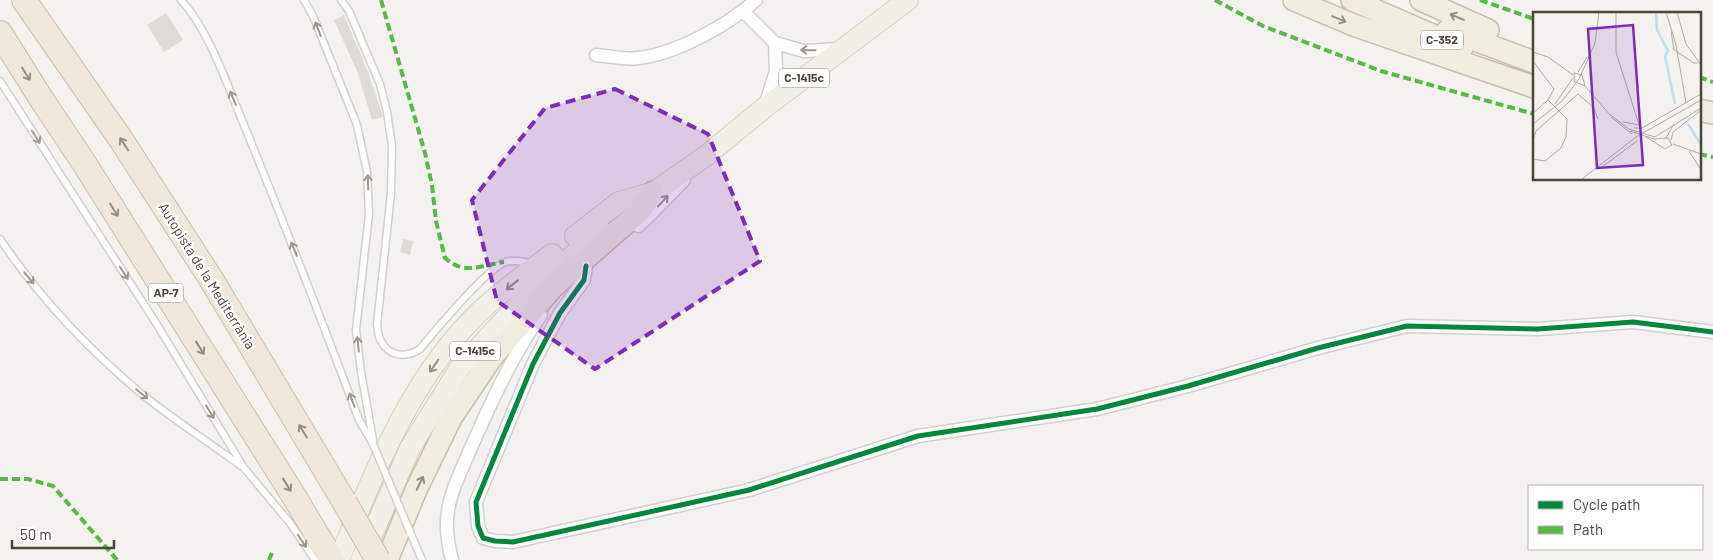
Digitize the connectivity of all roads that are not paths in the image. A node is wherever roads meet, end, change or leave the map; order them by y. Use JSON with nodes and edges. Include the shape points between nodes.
{"nodes":[{"id":1,"x":24,"y":0,"type":"edge"},
{"id":2,"x":181,"y":0,"type":"edge"},
{"id":3,"x":304,"y":0,"type":"edge"},
{"id":4,"x":342,"y":0,"type":"edge"},
{"id":5,"x":756,"y":0,"type":"edge"},
{"id":6,"x":1294,"y":0,"type":"edge"},
{"id":7,"x":1352,"y":0,"type":"edge"},
{"id":8,"x":1382,"y":0,"type":"edge"},
{"id":9,"x":1421,"y":0,"type":"edge"},
{"id":10,"x":905,"y":1,"type":"edge"},
{"id":11,"x":744,"y":11,"type":"junction"},
{"id":12,"x":0,"y":33,"type":"edge"},
{"id":13,"x":775,"y":43,"type":"junction"},
{"id":14,"x":843,"y":49,"type":"junction"},
{"id":15,"x":1533,"y":50,"type":"edge"},
{"id":16,"x":596,"y":55,"type":"dead end"},
{"id":17,"x":1533,"y":62,"type":"edge"},
{"id":18,"x":1533,"y":76,"type":"edge"},
{"id":19,"x":0,"y":82,"type":"edge"},
{"id":20,"x":1533,"y":87,"type":"edge"},
{"id":21,"x":764,"y":108,"type":"junction"},
{"id":22,"x":1700,"y":110,"type":"edge"},
{"id":23,"x":1713,"y":113,"type":"edge"},
{"id":24,"x":1700,"y":123,"type":"edge"},
{"id":25,"x":1713,"y":126,"type":"edge"},
{"id":26,"x":707,"y":155,"type":"junction"},
{"id":27,"x":653,"y":192,"type":"junction"},
{"id":28,"x":0,"y":239,"type":"edge"},
{"id":29,"x":538,"y":265,"type":"junction"},
{"id":30,"x":586,"y":266,"type":"junction"},
{"id":31,"x":1713,"y":332,"type":"edge"},
{"id":32,"x":373,"y":444,"type":"junction"},
{"id":33,"x":244,"y":468,"type":"junction"},
{"id":34,"x":329,"y":559,"type":"edge"},
{"id":35,"x":361,"y":560,"type":"edge"},
{"id":36,"x":378,"y":560,"type":"edge"},
{"id":37,"x":387,"y":560,"type":"edge"},
{"id":38,"x":422,"y":560,"type":"edge"},
{"id":39,"x":452,"y":560,"type":"edge"}],
"edges":[{"from":36,"to":1,"type":"highway","name":"Autopista de la Mediterrània","one_way":true,"bridge":true,"via":[[206,271]]},
{"from":32,"to":2,"type":"lane","one_way":true,"via":[[359,420],[225,79],[198,22]]},
{"from":32,"to":3,"type":"lane","one_way":true,"via":[[356,330],[369,214],[368,172],[357,125]]},
{"from":4,"to":29,"type":"lane","via":[[380,84],[392,146],[391,193],[377,325],[385,348],[402,356],[420,349],[465,297],[504,262]]},
{"from":5,"to":11,"type":"street"},
{"from":6,"to":20,"type":"highway","one_way":true,"via":[[1356,26]]},
{"from":7,"to":18,"type":"highway","number":"C-352"},
{"from":8,"to":17,"type":"highway","number":"C-352","via":[[1446,29]]},
{"from":15,"to":9,"type":"highway","one_way":true},
{"from":10,"to":14,"type":"main road","number":"C-1415c"},
{"from":11,"to":13,"type":"street"},
{"from":11,"to":16,"type":"street","via":[[686,45],[638,58]]},
{"from":12,"to":34,"type":"highway","number":"AP-7","one_way":true,"via":[[295,498]]},
{"from":14,"to":13,"type":"street","one_way":true,"via":[[804,51]]},
{"from":13,"to":21,"type":"street","via":[[776,71]]},
{"from":14,"to":21,"type":"main road","number":"C-1415c"},
{"from":19,"to":33,"type":"lane","one_way":true,"via":[[151,315]]},
{"from":21,"to":26,"type":"main road","number":"C-1415c"},
{"from":22,"to":23,"type":"highway"},
{"from":24,"to":25,"type":"highway"},
{"from":26,"to":27,"type":"main road","number":"C-1415c"},
{"from":30,"to":26,"type":"street","one_way":true,"via":[[648,217]]},
{"from":27,"to":29,"type":"main road","number":"C-1415c","via":[[619,202]]},
{"from":27,"to":35,"type":"main road","number":"C-1415c","via":[[544,278],[461,366],[410,448]]},
{"from":37,"to":27,"type":"highway","number":"C-1415c","one_way":true,"via":[[451,418],[492,357],[553,287],[640,211]]},
{"from":28,"to":33,"type":"lane","one_way":true,"via":[[58,313],[104,361],[144,396]]},
{"from":29,"to":34,"type":"main road","number":"C-1415c","one_way":true,"via":[[489,303],[435,364],[394,431]]},
{"from":30,"to":31,"type":"street","via":[[584,280],[560,313],[533,364],[476,502],[478,526],[483,538],[514,542],[749,490],[918,436],[1097,408],[1408,326],[1538,329],[1633,322]]},
{"from":30,"to":39,"type":"street","via":[[547,306],[525,337],[492,400],[456,483],[448,511],[447,544]]},
{"from":32,"to":38,"type":"lane","bridge":true},
{"from":33,"to":34,"type":"lane","one_way":true,"via":[[290,523]]}]}
